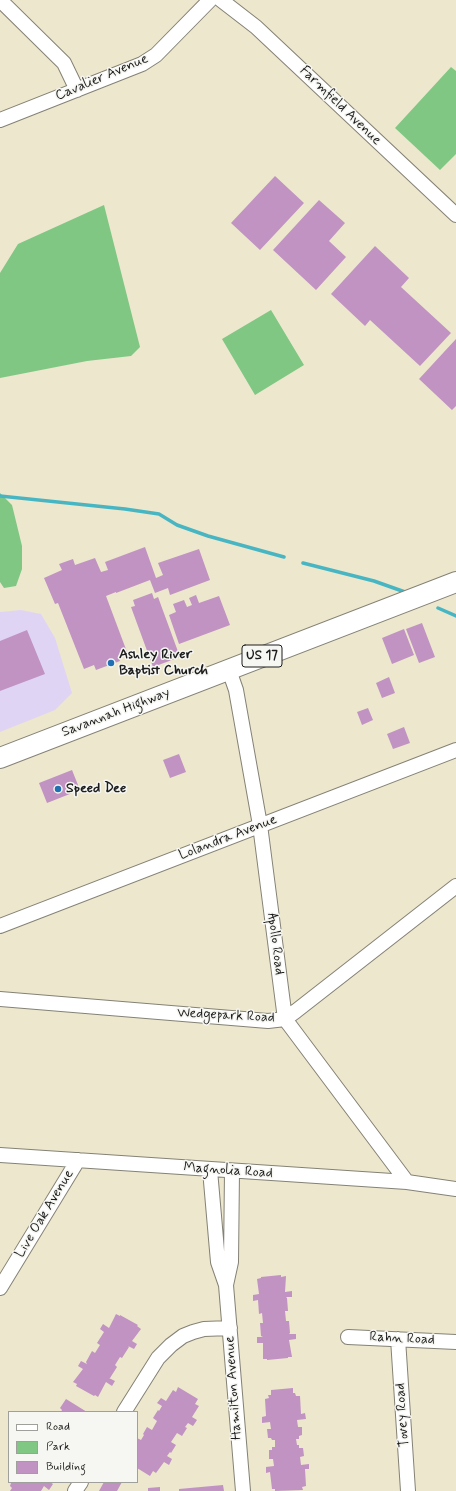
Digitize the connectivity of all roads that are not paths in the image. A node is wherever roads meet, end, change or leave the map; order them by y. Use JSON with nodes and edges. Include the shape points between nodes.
{"nodes":[{"id":1,"x":0,"y":0,"type":"edge"},
{"id":2,"x":210,"y":0,"type":"edge"},
{"id":3,"x":221,"y":0,"type":"edge"},
{"id":4,"x":77,"y":90,"type":"junction"},
{"id":5,"x":0,"y":120,"type":"edge"},
{"id":6,"x":456,"y":215,"type":"edge"},
{"id":7,"x":456,"y":582,"type":"edge"},
{"id":8,"x":228,"y":670,"type":"junction"},
{"id":9,"x":456,"y":750,"type":"edge"},
{"id":10,"x":0,"y":758,"type":"edge"},
{"id":11,"x":260,"y":825,"type":"junction"},
{"id":12,"x":456,"y":886,"type":"edge"},
{"id":13,"x":0,"y":926,"type":"edge"},
{"id":14,"x":0,"y":1000,"type":"edge"},
{"id":15,"x":284,"y":1019,"type":"junction"},
{"id":16,"x":0,"y":1155,"type":"edge"},
{"id":17,"x":78,"y":1160,"type":"junction"},
{"id":18,"x":210,"y":1170,"type":"junction"},
{"id":19,"x":232,"y":1172,"type":"junction"},
{"id":20,"x":407,"y":1182,"type":"junction"},
{"id":21,"x":456,"y":1189,"type":"edge"},
{"id":22,"x":232,"y":1224,"type":"junction"},
{"id":23,"x":215,"y":1225,"type":"junction"},
{"id":24,"x":226,"y":1285,"type":"junction"},
{"id":25,"x":0,"y":1288,"type":"edge"},
{"id":26,"x":230,"y":1328,"type":"junction"},
{"id":27,"x":348,"y":1337,"type":"dead end"},
{"id":28,"x":398,"y":1339,"type":"junction"},
{"id":29,"x":456,"y":1342,"type":"edge"},
{"id":30,"x":125,"y":1411,"type":"edge"},
{"id":31,"x":243,"y":1491,"type":"edge"},
{"id":32,"x":408,"y":1491,"type":"edge"}],
"edges":[{"from":1,"to":4,"type":"street","via":[[64,63]]},
{"from":2,"to":4,"type":"street","name":"Cavalier Avenue","via":[[156,55],[142,64]]},
{"from":3,"to":6,"type":"street","name":"Farmfield Avenue","via":[[256,27]]},
{"from":4,"to":5,"type":"street","name":"Cavalier Avenue"},
{"from":7,"to":8,"type":"highway","name":"Savannah Highway","number":"US 17"},
{"from":8,"to":10,"type":"highway","name":"Savannah Highway","number":"US 17"},
{"from":8,"to":11,"type":"street","name":"Apollo Road","via":[[236,690]]},
{"from":9,"to":11,"type":"street","name":"Lolandra Avenue"},
{"from":11,"to":13,"type":"street","name":"Lolandra Avenue"},
{"from":11,"to":15,"type":"street","name":"Apollo Road"},
{"from":12,"to":15,"type":"street","name":"Wedgepark Road"},
{"from":14,"to":15,"type":"street","name":"Wedgepark Road","via":[[268,1021]]},
{"from":15,"to":20,"type":"street","name":"Apollo Road"},
{"from":16,"to":17,"type":"street","name":"Magnolia Road"},
{"from":17,"to":18,"type":"street","name":"Magnolia Road"},
{"from":17,"to":25,"type":"street","name":"Live Oak Avenue"},
{"from":18,"to":19,"type":"street","name":"Magnolia Road"},
{"from":18,"to":23,"type":"street","name":"Hamilton Avenue"},
{"from":19,"to":20,"type":"street","name":"Magnolia Road"},
{"from":19,"to":22,"type":"street","name":"Hamilton Avenue"},
{"from":20,"to":21,"type":"street","name":"Magnolia Road"},
{"from":22,"to":23,"type":"street"},
{"from":22,"to":24,"type":"street","name":"Hamilton Avenue","via":[[231,1262]]},
{"from":23,"to":24,"type":"street","name":"Hamilton Avenue","via":[[218,1262]]},
{"from":24,"to":26,"type":"street","name":"Hamilton Avenue"},
{"from":26,"to":30,"type":"street","via":[[204,1328],[183,1336],[171,1345],[158,1358]]},
{"from":26,"to":31,"type":"street","name":"Hamilton Avenue"},
{"from":27,"to":28,"type":"street","name":"Rahn Road"},
{"from":28,"to":29,"type":"street","name":"Rahn Road"},
{"from":28,"to":32,"type":"street","name":"Tovey Road"}]}
